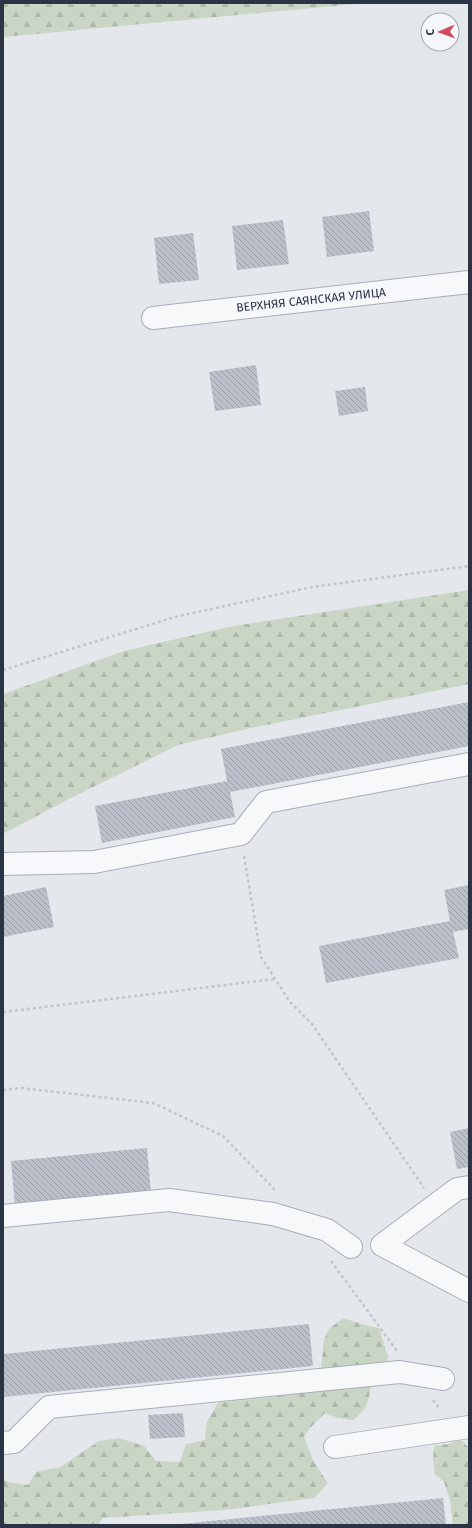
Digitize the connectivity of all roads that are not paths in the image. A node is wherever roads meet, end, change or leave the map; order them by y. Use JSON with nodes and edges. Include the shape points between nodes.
{"nodes":[{"id":1,"x":469,"y":282,"type":"edge"},
{"id":2,"x":153,"y":318,"type":"dead end"},
{"id":3,"x":469,"y":764,"type":"edge"},
{"id":4,"x":3,"y":864,"type":"edge"},
{"id":5,"x":469,"y":1187,"type":"edge"},
{"id":6,"x":3,"y":1216,"type":"edge"},
{"id":7,"x":351,"y":1247,"type":"dead end"},
{"id":8,"x":469,"y":1290,"type":"edge"},
{"id":9,"x":443,"y":1380,"type":"dead end"},
{"id":10,"x":469,"y":1426,"type":"edge"},
{"id":11,"x":3,"y":1443,"type":"edge"},
{"id":12,"x":335,"y":1447,"type":"dead end"}],
"edges":[{"from":1,"to":2,"type":"street","name":"ВЕРХНЯЯ САЯНСКАЯ УЛИЦА"},
{"from":3,"to":4,"type":"street","via":[[266,802],[241,834],[94,862]]},
{"from":5,"to":8,"type":"street","via":[[457,1189],[382,1245]]},
{"from":6,"to":7,"type":"street","via":[[169,1200],[273,1214],[327,1230]]},
{"from":9,"to":11,"type":"street","via":[[400,1372],[49,1407],[14,1442]]},
{"from":10,"to":12,"type":"street"}]}
